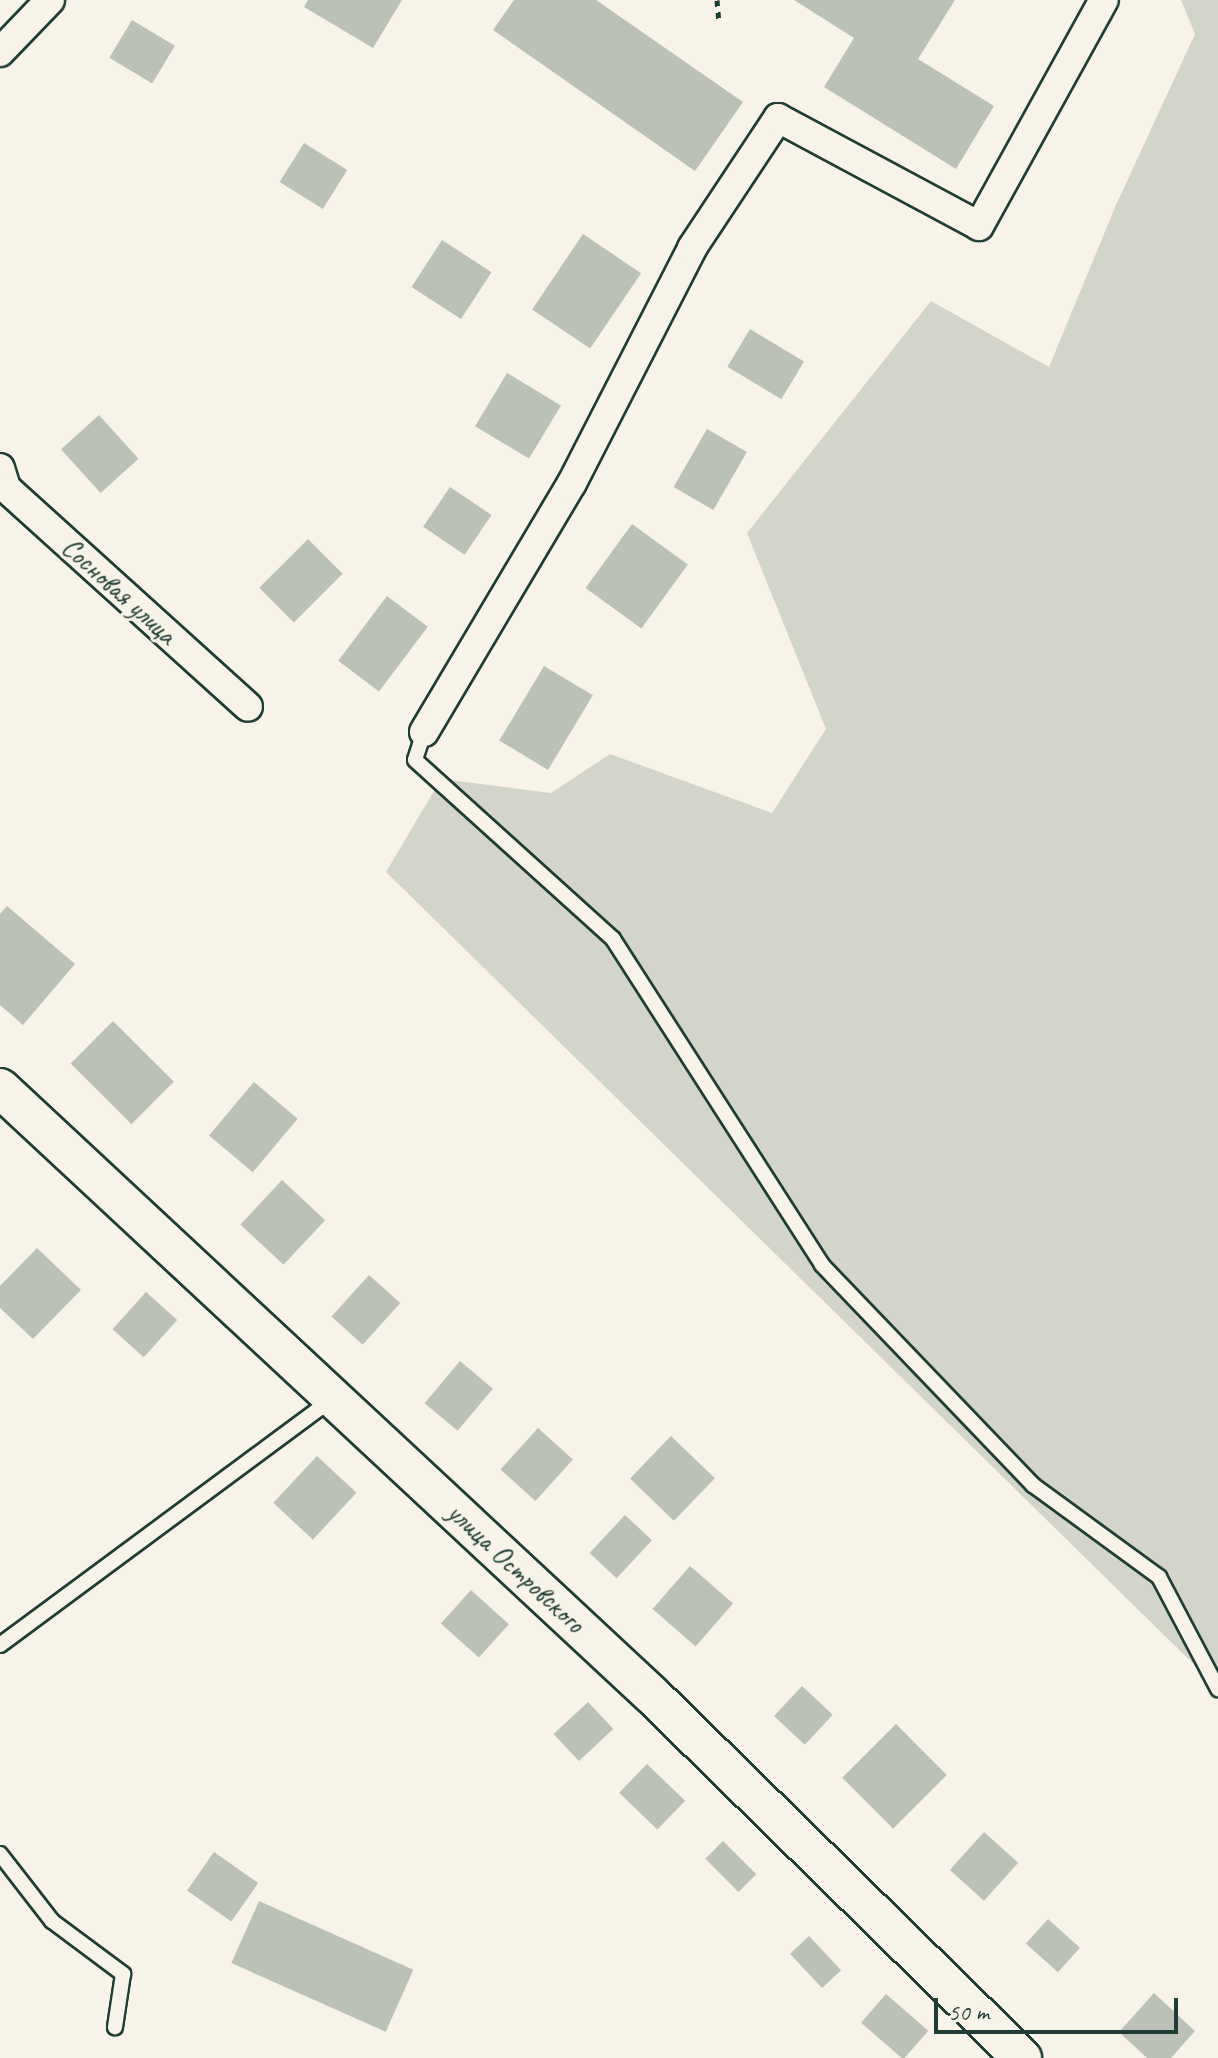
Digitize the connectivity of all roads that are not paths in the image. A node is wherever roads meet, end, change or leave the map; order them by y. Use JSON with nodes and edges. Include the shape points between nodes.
{"nodes":[{"id":1,"x":50,"y":0,"type":"edge"},
{"id":2,"x":1104,"y":0,"type":"edge"},
{"id":3,"x":0,"y":52,"type":"edge"},
{"id":4,"x":0,"y":468,"type":"edge"},
{"id":5,"x":248,"y":707,"type":"dead end"},
{"id":6,"x":424,"y":732,"type":"joint"},
{"id":7,"x":0,"y":1088,"type":"edge"},
{"id":8,"x":334,"y":1398,"type":"junction"},
{"id":9,"x":0,"y":1645,"type":"edge"},
{"id":10,"x":1218,"y":1689,"type":"edge"},
{"id":11,"x":0,"y":1854,"type":"edge"},
{"id":12,"x":115,"y":2027,"type":"dead end"},
{"id":13,"x":1022,"y":2058,"type":"edge"}],
"edges":[{"from":1,"to":3,"type":"street"},
{"from":2,"to":6,"type":"street","via":[[979,226],[778,118],[692,248],[572,483]]},
{"from":4,"to":5,"type":"street","name":"Сосновая улица","via":[[6,488]]},
{"from":6,"to":10,"type":"lane","via":[[415,760],[613,939],[822,1265],[1033,1485],[1159,1577]]},
{"from":7,"to":8,"type":"street","name":"улица Островского"},
{"from":8,"to":9,"type":"lane"},
{"from":8,"to":13,"type":"street","name":"улица Островского","via":[[653,1696]]},
{"from":11,"to":12,"type":"lane","via":[[52,1921],[123,1974]]}]}
